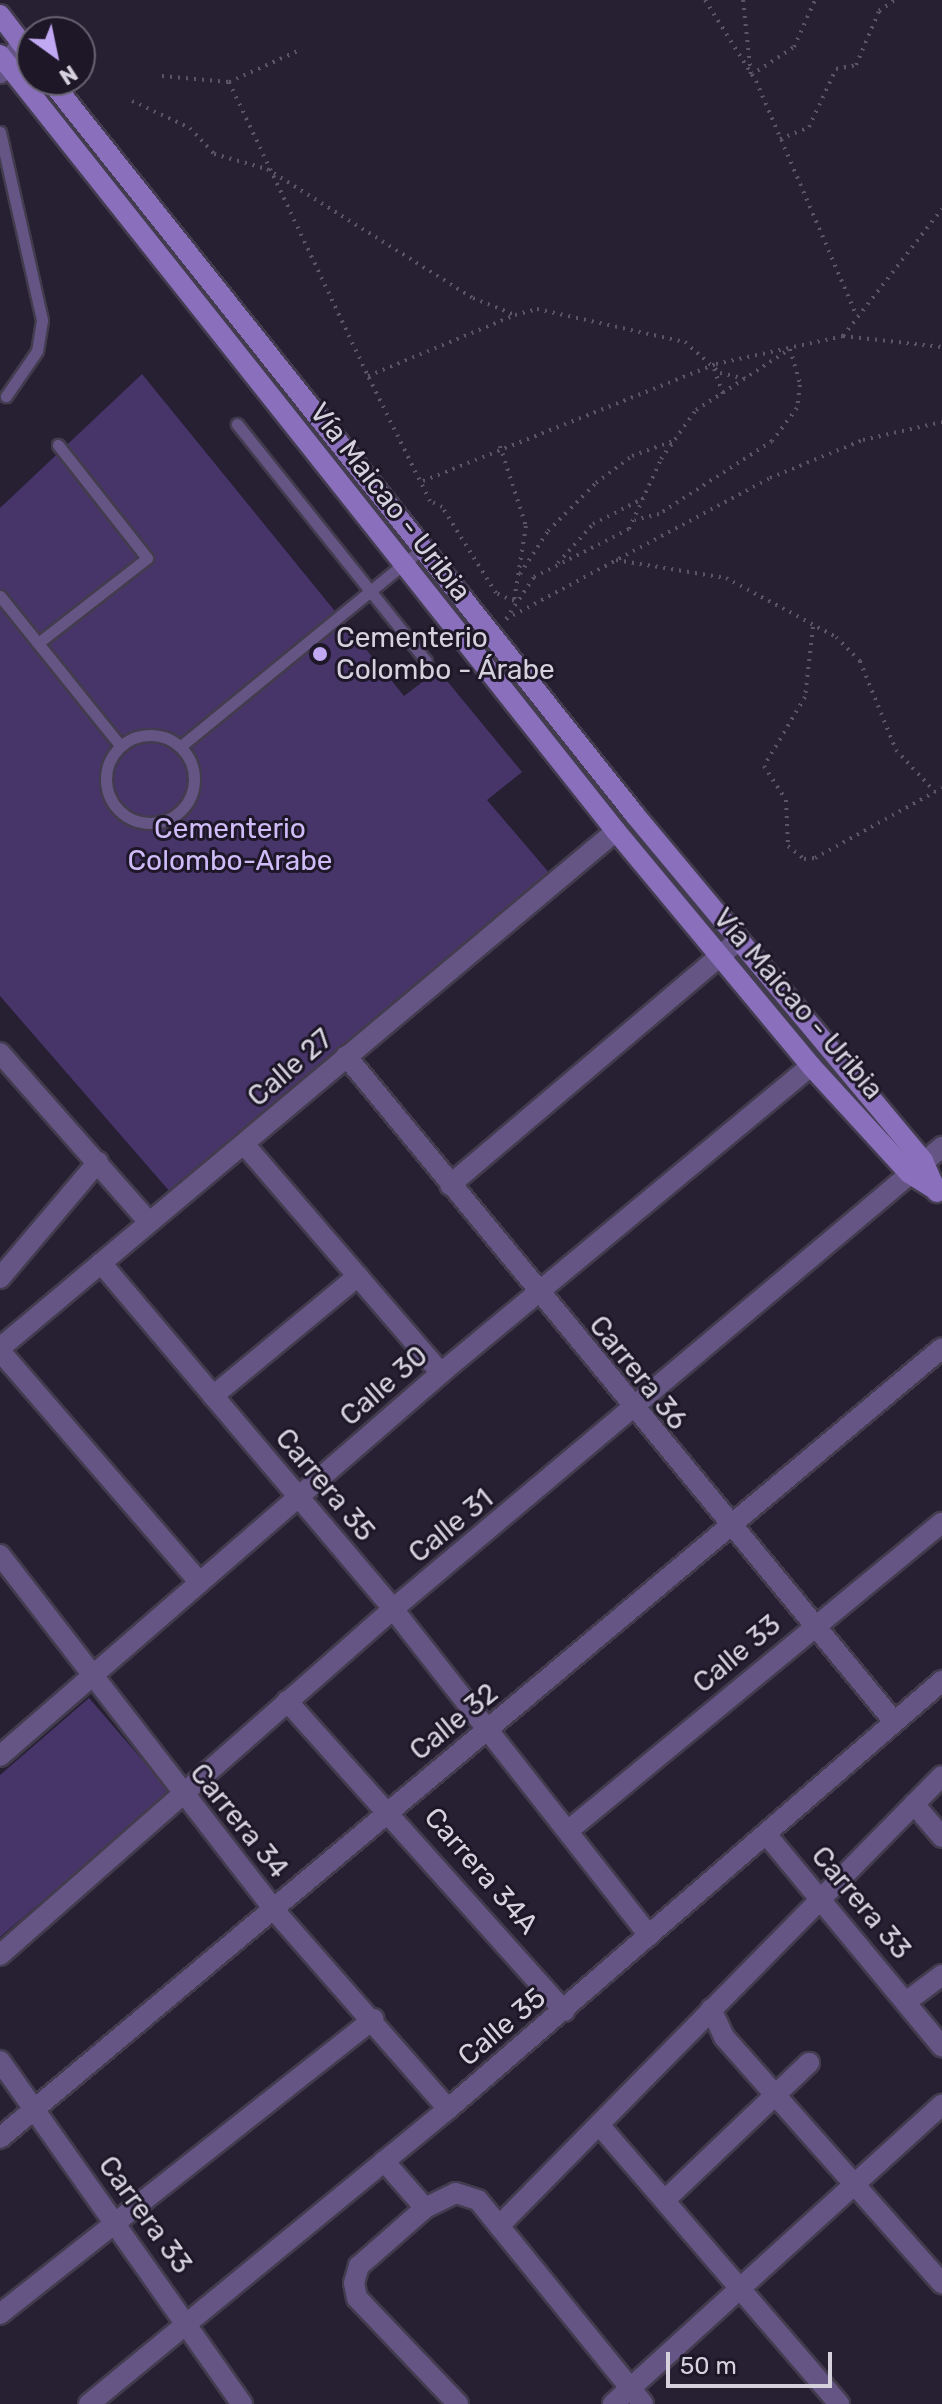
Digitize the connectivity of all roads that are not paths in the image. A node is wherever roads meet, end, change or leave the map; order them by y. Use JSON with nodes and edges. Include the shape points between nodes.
{"nodes":[{"id":1,"x":0,"y":15,"type":"edge"},
{"id":2,"x":16,"y":36,"type":"edge"},
{"id":3,"x":2,"y":64,"type":"edge"},
{"id":4,"x":63,"y":96,"type":"edge"},
{"id":5,"x":0,"y":132,"type":"edge"},
{"id":6,"x":6,"y":396,"type":"dead end"},
{"id":7,"x":237,"y":424,"type":"dead end"},
{"id":8,"x":58,"y":445,"type":"dead end"},
{"id":9,"x":422,"y":549,"type":"junction"},
{"id":10,"x":404,"y":564,"type":"junction"},
{"id":11,"x":371,"y":591,"type":"junction"},
{"id":12,"x":0,"y":596,"type":"edge"},
{"id":13,"x":38,"y":643,"type":"junction"},
{"id":14,"x":426,"y":661,"type":"dead end"},
{"id":15,"x":120,"y":745,"type":"junction"},
{"id":16,"x":181,"y":746,"type":"junction"},
{"id":17,"x":616,"y":831,"type":"junction"},
{"id":18,"x":738,"y":941,"type":"junction"},
{"id":19,"x":720,"y":956,"type":"junction"},
{"id":20,"x":0,"y":1054,"type":"edge"},
{"id":21,"x":346,"y":1056,"type":"junction"},
{"id":22,"x":811,"y":1066,"type":"junction"},
{"id":23,"x":244,"y":1144,"type":"junction"},
{"id":24,"x":942,"y":1147,"type":"edge"},
{"id":25,"x":98,"y":1162,"type":"junction"},
{"id":26,"x":916,"y":1167,"type":"junction"},
{"id":27,"x":450,"y":1185,"type":"junction"},
{"id":28,"x":939,"y":1194,"type":"edge"},
{"id":29,"x":149,"y":1222,"type":"junction"},
{"id":30,"x":101,"y":1263,"type":"junction"},
{"id":31,"x":358,"y":1276,"type":"junction"},
{"id":32,"x":0,"y":1278,"type":"edge"},
{"id":33,"x":539,"y":1294,"type":"junction"},
{"id":34,"x":942,"y":1348,"type":"edge"},
{"id":35,"x":0,"y":1349,"type":"edge"},
{"id":36,"x":441,"y":1373,"type":"junction"},
{"id":37,"x":213,"y":1396,"type":"junction"},
{"id":38,"x":633,"y":1414,"type":"junction"},
{"id":39,"x":299,"y":1497,"type":"junction"},
{"id":40,"x":942,"y":1523,"type":"edge"},
{"id":41,"x":727,"y":1527,"type":"junction"},
{"id":42,"x":2,"y":1561,"type":"edge"},
{"id":43,"x":200,"y":1583,"type":"junction"},
{"id":44,"x":393,"y":1609,"type":"junction"},
{"id":45,"x":813,"y":1626,"type":"junction"},
{"id":46,"x":90,"y":1677,"type":"junction"},
{"id":47,"x":942,"y":1681,"type":"edge"},
{"id":48,"x":287,"y":1701,"type":"junction"},
{"id":49,"x":892,"y":1719,"type":"junction"},
{"id":50,"x":488,"y":1733,"type":"junction"},
{"id":51,"x":0,"y":1756,"type":"edge"},
{"id":52,"x":942,"y":1776,"type":"edge"},
{"id":53,"x":183,"y":1797,"type":"junction"},
{"id":54,"x":914,"y":1804,"type":"junction"},
{"id":55,"x":389,"y":1809,"type":"junction"},
{"id":56,"x":569,"y":1830,"type":"junction"},
{"id":57,"x":766,"y":1834,"type":"junction"},
{"id":58,"x":942,"y":1837,"type":"edge"},
{"id":59,"x":821,"y":1896,"type":"junction"},
{"id":60,"x":274,"y":1910,"type":"junction"},
{"id":61,"x":649,"y":1936,"type":"junction"},
{"id":62,"x":0,"y":1955,"type":"edge"},
{"id":63,"x":942,"y":1975,"type":"edge"},
{"id":64,"x":906,"y":2002,"type":"junction"},
{"id":65,"x":711,"y":2009,"type":"junction"},
{"id":66,"x":564,"y":2011,"type":"junction"},
{"id":67,"x":373,"y":2019,"type":"junction"},
{"id":68,"x":942,"y":2047,"type":"edge"},
{"id":69,"x":0,"y":2061,"type":"edge"},
{"id":70,"x":809,"y":2063,"type":"dead end"},
{"id":71,"x":778,"y":2095,"type":"junction"},
{"id":72,"x":942,"y":2105,"type":"edge"},
{"id":73,"x":448,"y":2109,"type":"junction"},
{"id":74,"x":36,"y":2111,"type":"junction"},
{"id":75,"x":601,"y":2127,"type":"junction"},
{"id":76,"x":0,"y":2138,"type":"edge"},
{"id":77,"x":384,"y":2161,"type":"junction"},
{"id":78,"x":858,"y":2186,"type":"junction"},
{"id":79,"x":665,"y":2200,"type":"junction"},
{"id":80,"x":425,"y":2208,"type":"junction"},
{"id":81,"x":114,"y":2219,"type":"junction"},
{"id":82,"x":499,"y":2226,"type":"junction"},
{"id":83,"x":942,"y":2283,"type":"edge"},
{"id":84,"x":746,"y":2290,"type":"junction"},
{"id":85,"x":0,"y":2314,"type":"edge"},
{"id":86,"x":190,"y":2324,"type":"junction"},
{"id":87,"x":637,"y":2397,"type":"edge"},
{"id":88,"x":89,"y":2404,"type":"edge"},
{"id":89,"x":242,"y":2404,"type":"edge"},
{"id":90,"x":458,"y":2404,"type":"edge"},
{"id":91,"x":613,"y":2404,"type":"edge"},
{"id":92,"x":839,"y":2404,"type":"edge"}],
"edges":[{"from":1,"to":2,"type":"street"},
{"from":3,"to":10,"type":"street","name":"Vía Maicao - Uribia"},
{"from":4,"to":9,"type":"street","name":"Vía Maicao - Uribia"},
{"from":5,"to":6,"type":"lane","via":[[42,320],[37,351]]},
{"from":7,"to":11,"type":"lane"},
{"from":8,"to":13,"type":"lane","via":[[147,558]]},
{"from":9,"to":10,"type":"lane"},
{"from":9,"to":18,"type":"street","name":"Vía Maicao - Uribia"},
{"from":10,"to":11,"type":"lane"},
{"from":10,"to":17,"type":"street","name":"Vía Maicao - Uribia"},
{"from":11,"to":14,"type":"lane"},
{"from":11,"to":16,"type":"lane"},
{"from":12,"to":13,"type":"lane"},
{"from":13,"to":15,"type":"lane"},
{"from":15,"to":16,"type":"lane","via":[[141,734]]},
{"from":15,"to":16,"type":"lane","via":[[105,784],[128,819],[149,824],[187,805],[193,764]]},
{"from":17,"to":19,"type":"street","name":"Vía Maicao - Uribia"},
{"from":17,"to":21,"type":"street","name":"Calle 27"},
{"from":18,"to":19,"type":"street"},
{"from":18,"to":26,"type":"street","name":"Vía Maicao - Uribia"},
{"from":19,"to":22,"type":"street","name":"Vía Maicao - Uribia"},
{"from":19,"to":27,"type":"street"},
{"from":20,"to":25,"type":"street"},
{"from":21,"to":23,"type":"street","name":"Calle 27"},
{"from":21,"to":27,"type":"street","name":"Carrera 36"},
{"from":22,"to":26,"type":"street","name":"Vía Maicao - Uribia"},
{"from":22,"to":33,"type":"street","name":"Calle 30"},
{"from":23,"to":29,"type":"street","name":"Calle 27"},
{"from":23,"to":31,"type":"street"},
{"from":24,"to":26,"type":"street","name":"Calle 31"},
{"from":25,"to":29,"type":"street"},
{"from":25,"to":32,"type":"street"},
{"from":26,"to":28,"type":"street","name":"Vía Maicao - Uribia"},
{"from":26,"to":38,"type":"street","name":"Calle 31"},
{"from":27,"to":33,"type":"street","name":"Carrera 36"},
{"from":29,"to":30,"type":"street","name":"Calle 27"},
{"from":30,"to":35,"type":"street","name":"Calle 27"},
{"from":30,"to":37,"type":"street","name":"Carrera 35"},
{"from":31,"to":36,"type":"street"},
{"from":31,"to":37,"type":"street"},
{"from":33,"to":36,"type":"street","name":"Calle 30"},
{"from":33,"to":38,"type":"street","name":"Carrera 36"},
{"from":34,"to":41,"type":"street","name":"Calle 32"},
{"from":35,"to":43,"type":"street"},
{"from":36,"to":39,"type":"street","name":"Calle 30"},
{"from":37,"to":39,"type":"street","name":"Carrera 35"},
{"from":38,"to":41,"type":"street","name":"Carrera 36"},
{"from":38,"to":44,"type":"street","name":"Calle 31"},
{"from":39,"to":43,"type":"street","name":"Calle 30"},
{"from":39,"to":44,"type":"street","name":"Carrera 35"},
{"from":40,"to":45,"type":"street","name":"Calle 33"},
{"from":41,"to":45,"type":"street","name":"Carrera 36"},
{"from":41,"to":50,"type":"street","name":"Calle 32"},
{"from":42,"to":46,"type":"street","name":"Carrera 34"},
{"from":43,"to":46,"type":"street","name":"Calle 30"},
{"from":44,"to":48,"type":"street","name":"Calle 31"},
{"from":44,"to":50,"type":"street","name":"Carrera 35"},
{"from":45,"to":49,"type":"street","name":"Carrera 36"},
{"from":45,"to":56,"type":"street","name":"Calle 33"},
{"from":46,"to":51,"type":"street","name":"Calle 30"},
{"from":46,"to":53,"type":"street","name":"Carrera 34"},
{"from":47,"to":49,"type":"street","name":"Calle 35"},
{"from":48,"to":53,"type":"street","name":"Calle 31"},
{"from":48,"to":55,"type":"street","name":"Carrera 34A"},
{"from":49,"to":57,"type":"street","name":"Calle 35"},
{"from":50,"to":55,"type":"street","name":"Calle 32"},
{"from":50,"to":56,"type":"street","name":"Carrera 35"},
{"from":52,"to":54,"type":"street"},
{"from":53,"to":60,"type":"street","name":"Carrera 34"},
{"from":53,"to":62,"type":"street","name":"Calle 31"},
{"from":54,"to":58,"type":"street"},
{"from":54,"to":59,"type":"street"},
{"from":55,"to":60,"type":"street","name":"Calle 32"},
{"from":55,"to":66,"type":"street","name":"Carrera 34A"},
{"from":56,"to":61,"type":"street","name":"Carrera 35"},
{"from":57,"to":59,"type":"street","name":"Carrera 33"},
{"from":57,"to":61,"type":"street","name":"Calle 35"},
{"from":59,"to":64,"type":"street","name":"Carrera 33"},
{"from":59,"to":65,"type":"street"},
{"from":60,"to":67,"type":"street","name":"Carrera 34"},
{"from":60,"to":74,"type":"street","name":"Calle 32"},
{"from":61,"to":66,"type":"street","name":"Calle 35"},
{"from":63,"to":64,"type":"street"},
{"from":64,"to":68,"type":"street","name":"Carrera 33"},
{"from":65,"to":71,"type":"street","via":[[724,2037]]},
{"from":65,"to":75,"type":"street"},
{"from":66,"to":73,"type":"street","name":"Calle 35"},
{"from":67,"to":73,"type":"street","name":"Carrera 34"},
{"from":67,"to":81,"type":"street"},
{"from":69,"to":74,"type":"street","name":"Carrera 33"},
{"from":70,"to":71,"type":"street"},
{"from":71,"to":78,"type":"street"},
{"from":71,"to":79,"type":"street"},
{"from":72,"to":78,"type":"street"},
{"from":73,"to":77,"type":"street","name":"Calle 35"},
{"from":74,"to":76,"type":"street","name":"Calle 32"},
{"from":74,"to":81,"type":"street","name":"Carrera 33"},
{"from":75,"to":79,"type":"street"},
{"from":75,"to":82,"type":"street"},
{"from":77,"to":80,"type":"street"},
{"from":77,"to":86,"type":"street","name":"Calle 35"},
{"from":78,"to":83,"type":"street"},
{"from":78,"to":84,"type":"street"},
{"from":79,"to":84,"type":"street"},
{"from":80,"to":82,"type":"street","via":[[456,2193],[478,2200]]},
{"from":80,"to":90,"type":"street","via":[[359,2266],[354,2283],[357,2298]]},
{"from":81,"to":85,"type":"street"},
{"from":81,"to":86,"type":"street","name":"Carrera 33"},
{"from":82,"to":87,"type":"street"},
{"from":84,"to":87,"type":"street"},
{"from":84,"to":92,"type":"street"},
{"from":86,"to":88,"type":"street","name":"Calle 35"},
{"from":86,"to":89,"type":"street","name":"Carrera 33"},
{"from":87,"to":91,"type":"street"}]}
